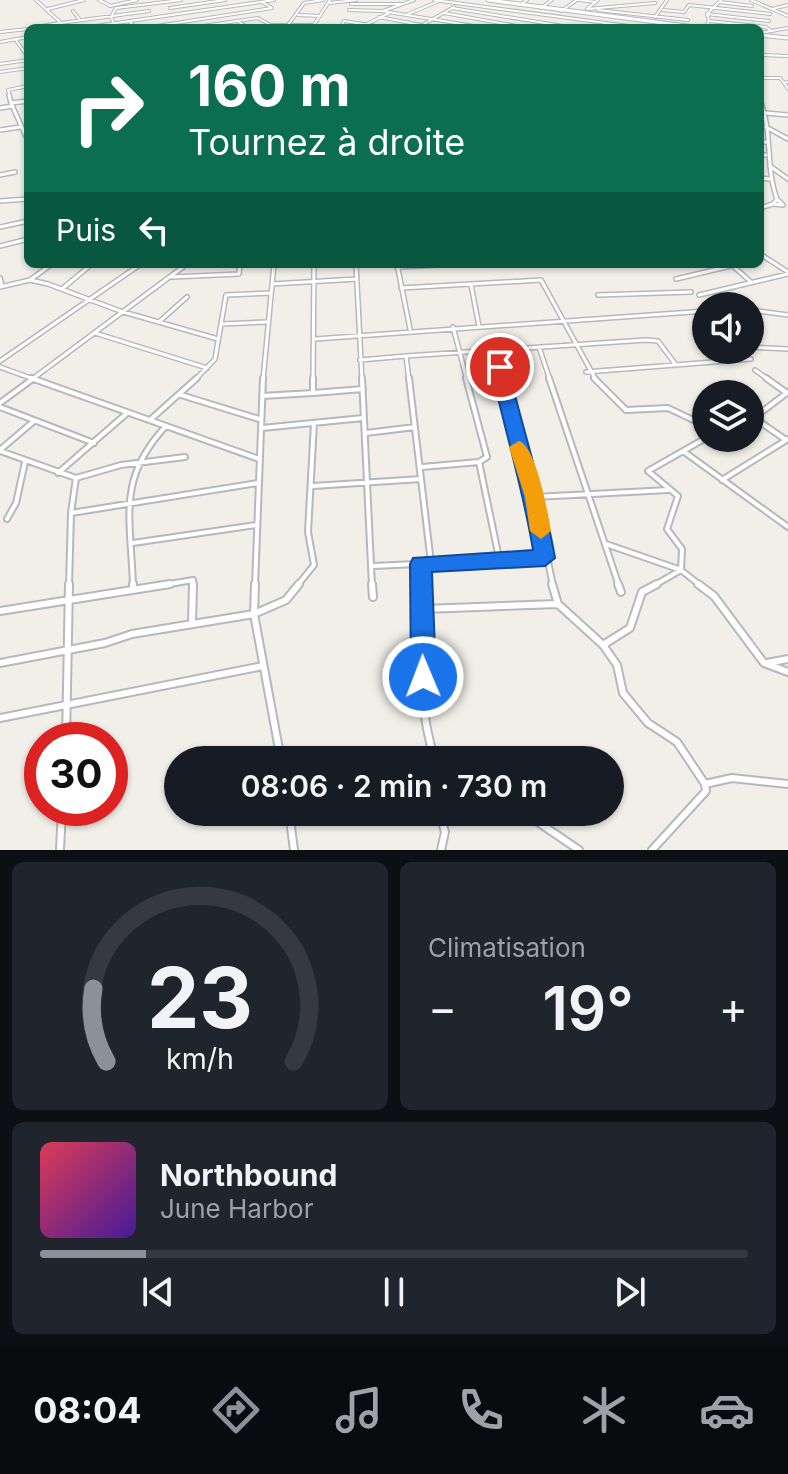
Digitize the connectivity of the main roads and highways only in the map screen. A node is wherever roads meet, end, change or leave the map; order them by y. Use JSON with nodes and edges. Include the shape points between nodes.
{"nodes":[{"id":1,"x":488,"y":0,"type":"edge"},
{"id":2,"x":500,"y":2,"type":"edge"},
{"id":3,"x":669,"y":24,"type":"edge"},
{"id":4,"x":764,"y":35,"type":"edge"},
{"id":5,"x":788,"y":38,"type":"edge"}],
"edges":[{"from":1,"to":2,"type":"main road"},
{"from":2,"to":3,"type":"main road"},
{"from":4,"to":5,"type":"main road"}]}
